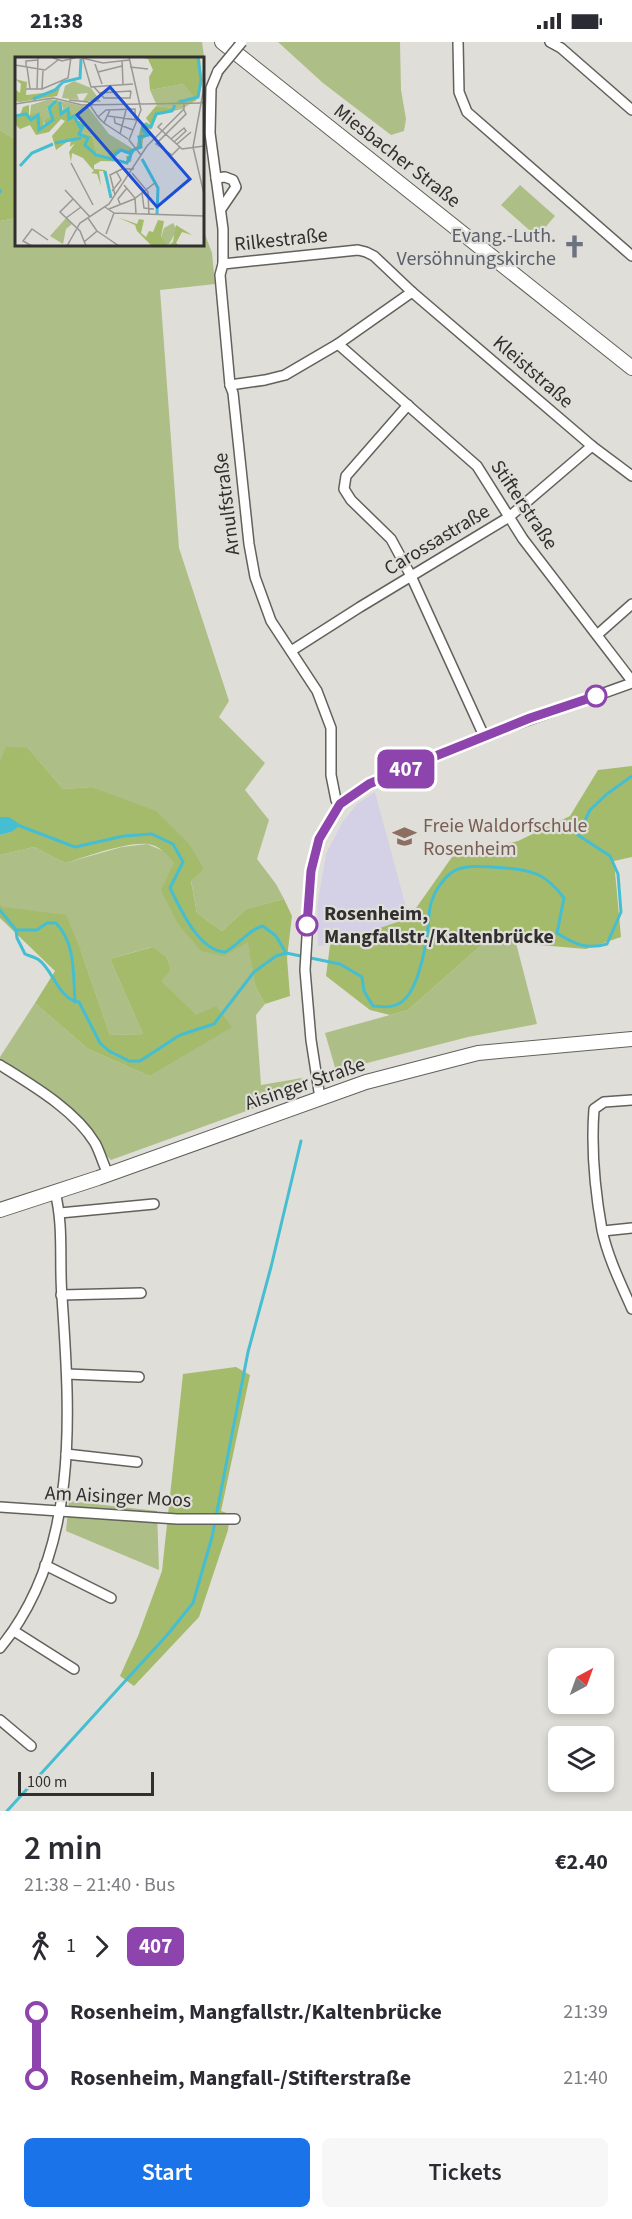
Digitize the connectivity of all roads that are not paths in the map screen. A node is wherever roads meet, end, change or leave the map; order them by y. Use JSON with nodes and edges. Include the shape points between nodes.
{"nodes":[{"id":1,"x":222,"y":42,"type":"edge"},
{"id":2,"x":242,"y":42,"type":"edge"},
{"id":3,"x":458,"y":42,"type":"edge"},
{"id":4,"x":550,"y":42,"type":"edge"},
{"id":5,"x":632,"y":110,"type":"edge"},
{"id":6,"x":216,"y":178,"type":"junction"},
{"id":7,"x":221,"y":209,"type":"junction"},
{"id":8,"x":632,"y":256,"type":"edge"},
{"id":9,"x":223,"y":264,"type":"junction"},
{"id":10,"x":412,"y":292,"type":"junction"},
{"id":11,"x":338,"y":344,"type":"junction"},
{"id":12,"x":632,"y":368,"type":"edge"},
{"id":13,"x":230,"y":385,"type":"junction"},
{"id":14,"x":408,"y":405,"type":"junction"},
{"id":15,"x":592,"y":446,"type":"junction"},
{"id":16,"x":632,"y":476,"type":"edge"},
{"id":17,"x":508,"y":518,"type":"junction"},
{"id":18,"x":411,"y":576,"type":"junction"},
{"id":19,"x":632,"y":604,"type":"edge"},
{"id":20,"x":597,"y":635,"type":"junction"},
{"id":21,"x":291,"y":651,"type":"junction"},
{"id":22,"x":632,"y":682,"type":"edge"},
{"id":23,"x":484,"y":736,"type":"junction"},
{"id":24,"x":340,"y":804,"type":"junction"},
{"id":25,"x":632,"y":1039,"type":"edge"},
{"id":26,"x":0,"y":1065,"type":"edge"},
{"id":27,"x":321,"y":1098,"type":"junction"},
{"id":28,"x":632,"y":1100,"type":"edge"},
{"id":29,"x":108,"y":1174,"type":"junction"},
{"id":30,"x":55,"y":1192,"type":"junction"},
{"id":31,"x":154,"y":1204,"type":"dead end"},
{"id":32,"x":0,"y":1209,"type":"edge"},
{"id":33,"x":60,"y":1213,"type":"junction"},
{"id":34,"x":632,"y":1228,"type":"edge"},
{"id":35,"x":603,"y":1231,"type":"junction"},
{"id":36,"x":141,"y":1293,"type":"dead end"},
{"id":37,"x":61,"y":1295,"type":"junction"},
{"id":38,"x":632,"y":1309,"type":"edge"},
{"id":39,"x":67,"y":1374,"type":"junction"},
{"id":40,"x":139,"y":1377,"type":"dead end"},
{"id":41,"x":66,"y":1455,"type":"junction"},
{"id":42,"x":137,"y":1462,"type":"dead end"},
{"id":43,"x":0,"y":1507,"type":"edge"},
{"id":44,"x":59,"y":1513,"type":"junction"},
{"id":45,"x":235,"y":1519,"type":"dead end"},
{"id":46,"x":45,"y":1565,"type":"junction"},
{"id":47,"x":111,"y":1598,"type":"dead end"},
{"id":48,"x":14,"y":1631,"type":"junction"},
{"id":49,"x":0,"y":1648,"type":"edge"},
{"id":50,"x":74,"y":1669,"type":"dead end"},
{"id":51,"x":0,"y":1720,"type":"edge"},
{"id":52,"x":31,"y":1746,"type":"dead end"}],
"edges":[{"from":1,"to":12,"type":"main road","name":"Miesbacher Straße"},
{"from":2,"to":6,"type":"street","bridge":true,"via":[[218,71],[211,88],[210,133]]},
{"from":3,"to":8,"type":"street","via":[[459,92],[467,112]]},
{"from":4,"to":5,"type":"street"},
{"from":6,"to":7,"type":"street"},
{"from":6,"to":7,"type":"street","via":[[233,180],[236,187]]},
{"from":7,"to":9,"type":"street"},
{"from":9,"to":10,"type":"street","name":"Rilkestraße","via":[[358,250],[374,256]]},
{"from":9,"to":13,"type":"street","name":"Rilkestraße","via":[[220,275]]},
{"from":10,"to":11,"type":"street"},
{"from":10,"to":15,"type":"street","name":"Kleiststraße"},
{"from":11,"to":13,"type":"street","via":[[285,375]]},
{"from":11,"to":14,"type":"street","name":"Stifterstraße"},
{"from":13,"to":21,"type":"street","name":"Arnulfstraße","via":[[255,577],[271,621]]},
{"from":14,"to":17,"type":"street","name":"Stifterstraße","via":[[477,466]]},
{"from":14,"to":18,"type":"street","via":[[346,476],[344,489],[391,539]]},
{"from":15,"to":16,"type":"street","name":"Kleiststraße"},
{"from":15,"to":17,"type":"street","name":"Carossastraße"},
{"from":17,"to":18,"type":"street","name":"Carossastraße"},
{"from":17,"to":20,"type":"street","name":"Stifterstraße"},
{"from":18,"to":21,"type":"street","name":"Carossastraße"},
{"from":18,"to":23,"type":"street"},
{"from":19,"to":20,"type":"street"},
{"from":20,"to":22,"type":"street","name":"Stifterstraße"},
{"from":21,"to":24,"type":"street","name":"Arnulfstraße","via":[[317,691],[331,728],[331,775]]},
{"from":22,"to":23,"type":"street"},
{"from":23,"to":24,"type":"street","via":[[369,784]]},
{"from":24,"to":27,"type":"street","via":[[319,839],[311,871],[306,939],[311,1040]]},
{"from":25,"to":27,"type":"main road","name":"Aisinger Straße","via":[[478,1053]]},
{"from":26,"to":29,"type":"street","via":[[79,1122],[95,1143]]},
{"from":27,"to":29,"type":"main road","name":"Aisinger Straße"},
{"from":28,"to":35,"type":"street","via":[[604,1102],[594,1109],[591,1139]]},
{"from":29,"to":30,"type":"main road","name":"Aisinger Straße"},
{"from":30,"to":32,"type":"main road","name":"Aisinger Straße"},
{"from":30,"to":33,"type":"street"},
{"from":31,"to":33,"type":"street"},
{"from":33,"to":37,"type":"street"},
{"from":34,"to":35,"type":"street"},
{"from":35,"to":38,"type":"street"},
{"from":36,"to":37,"type":"street"},
{"from":37,"to":39,"type":"street"},
{"from":39,"to":40,"type":"street"},
{"from":39,"to":41,"type":"street"},
{"from":41,"to":42,"type":"street"},
{"from":41,"to":44,"type":"street"},
{"from":43,"to":44,"type":"street","name":"Am Aisinger Moos"},
{"from":44,"to":45,"type":"street","name":"Am Aisinger Moos"},
{"from":44,"to":46,"type":"street"},
{"from":46,"to":47,"type":"street"},
{"from":46,"to":48,"type":"street"},
{"from":48,"to":49,"type":"street"},
{"from":48,"to":50,"type":"street"},
{"from":51,"to":52,"type":"street"}]}
